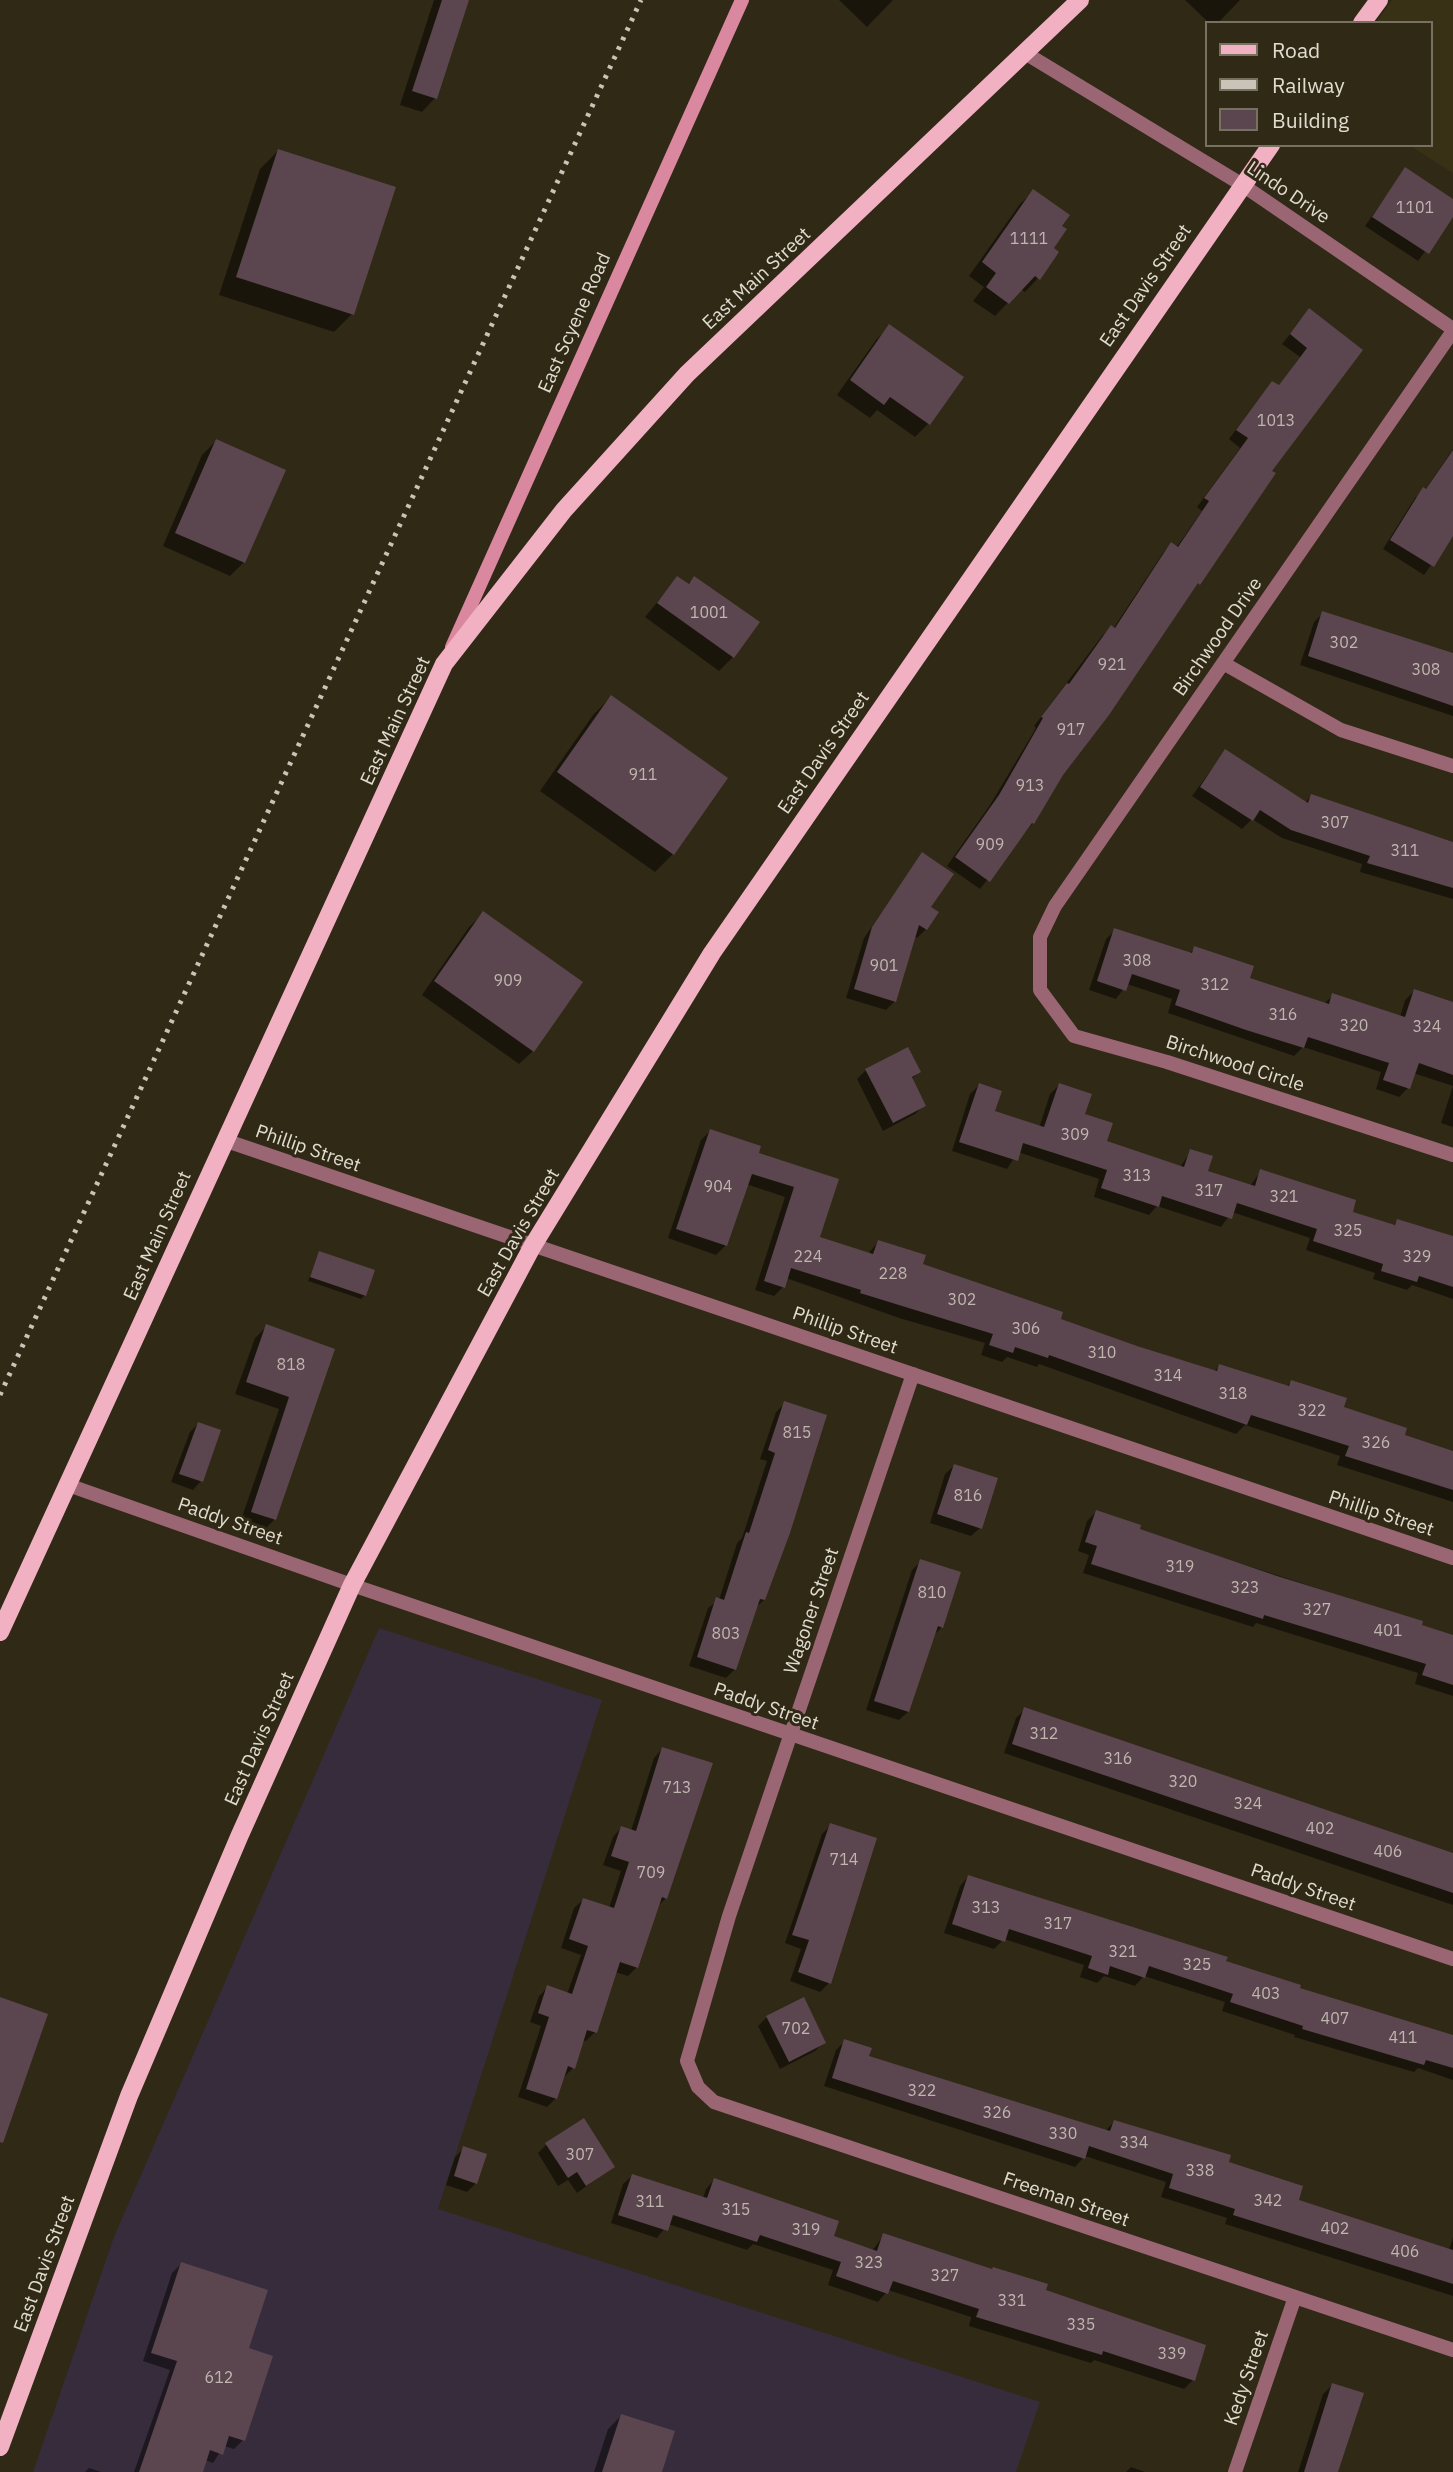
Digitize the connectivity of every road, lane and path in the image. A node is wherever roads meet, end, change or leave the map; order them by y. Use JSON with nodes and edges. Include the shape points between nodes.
{"nodes":[{"id":1,"x":742,"y":0,"type":"edge"},
{"id":2,"x":1080,"y":0,"type":"edge"},
{"id":3,"x":1380,"y":0,"type":"edge"},
{"id":4,"x":1364,"y":21,"type":"edge"},
{"id":5,"x":1025,"y":53,"type":"junction"},
{"id":6,"x":1269,"y":147,"type":"edge"},
{"id":7,"x":1241,"y":184,"type":"junction"},
{"id":8,"x":1453,"y":330,"type":"edge"},
{"id":9,"x":1223,"y":663,"type":"junction"},
{"id":10,"x":444,"y":664,"type":"junction"},
{"id":11,"x":1453,"y":766,"type":"edge"},
{"id":12,"x":1041,"y":974,"type":"joint"},
{"id":13,"x":224,"y":1140,"type":"junction"},
{"id":14,"x":1453,"y":1154,"type":"edge"},
{"id":15,"x":532,"y":1247,"type":"junction"},
{"id":16,"x":913,"y":1374,"type":"junction"},
{"id":17,"x":68,"y":1485,"type":"junction"},
{"id":18,"x":1453,"y":1558,"type":"edge"},
{"id":19,"x":352,"y":1586,"type":"junction"},
{"id":20,"x":0,"y":1632,"type":"edge"},
{"id":21,"x":790,"y":1735,"type":"junction"},
{"id":22,"x":1453,"y":1959,"type":"edge"},
{"id":23,"x":687,"y":2061,"type":"joint"},
{"id":24,"x":1295,"y":2297,"type":"junction"},
{"id":25,"x":1453,"y":2350,"type":"edge"},
{"id":26,"x":0,"y":2447,"type":"edge"},
{"id":27,"x":1235,"y":2472,"type":"edge"}],
"edges":[{"from":1,"to":10,"type":"street","name":"East Scyene Road"},
{"from":2,"to":5,"type":"main road","name":"East Main Street"},
{"from":3,"to":4,"type":"main road"},
{"from":5,"to":7,"type":"street","name":"Lindo Drive"},
{"from":5,"to":10,"type":"main road","name":"East Main Street","via":[[687,374],[564,510]]},
{"from":6,"to":7,"type":"main road","name":"East Davis Street"},
{"from":7,"to":8,"type":"street","name":"Lindo Drive"},
{"from":7,"to":15,"type":"main road","name":"East Davis Street","via":[[712,953]]},
{"from":8,"to":9,"type":"street","name":"Birchwood Drive"},
{"from":9,"to":11,"type":"street","via":[[1341,730]]},
{"from":9,"to":12,"type":"street","name":"Birchwood Drive","via":[[1055,906],[1040,937]]},
{"from":10,"to":13,"type":"main road","name":"East Main Street"},
{"from":12,"to":14,"type":"street","name":"Birchwood Circle","via":[[1040,990],[1074,1036]]},
{"from":13,"to":15,"type":"street","name":"Phillip Street"},
{"from":13,"to":17,"type":"main road","name":"East Main Street"},
{"from":15,"to":16,"type":"street","name":"Phillip Street"},
{"from":15,"to":19,"type":"main road","name":"East Davis Street"},
{"from":16,"to":18,"type":"street","name":"Phillip Street"},
{"from":16,"to":21,"type":"street","name":"Wagoner Street"},
{"from":17,"to":19,"type":"street","name":"Paddy Street"},
{"from":17,"to":20,"type":"main road","name":"East Main Street"},
{"from":19,"to":21,"type":"street","name":"Paddy Street"},
{"from":19,"to":26,"type":"main road","name":"East Davis Street","via":[[129,2096]]},
{"from":21,"to":22,"type":"street","name":"Paddy Street"},
{"from":21,"to":23,"type":"street","name":"Wagoner Street","via":[[729,1916]]},
{"from":23,"to":24,"type":"street","name":"Freeman Street","via":[[698,2087],[714,2102]]},
{"from":24,"to":25,"type":"street","name":"Freeman Street"},
{"from":24,"to":27,"type":"street","name":"Kedy Street"}]}
